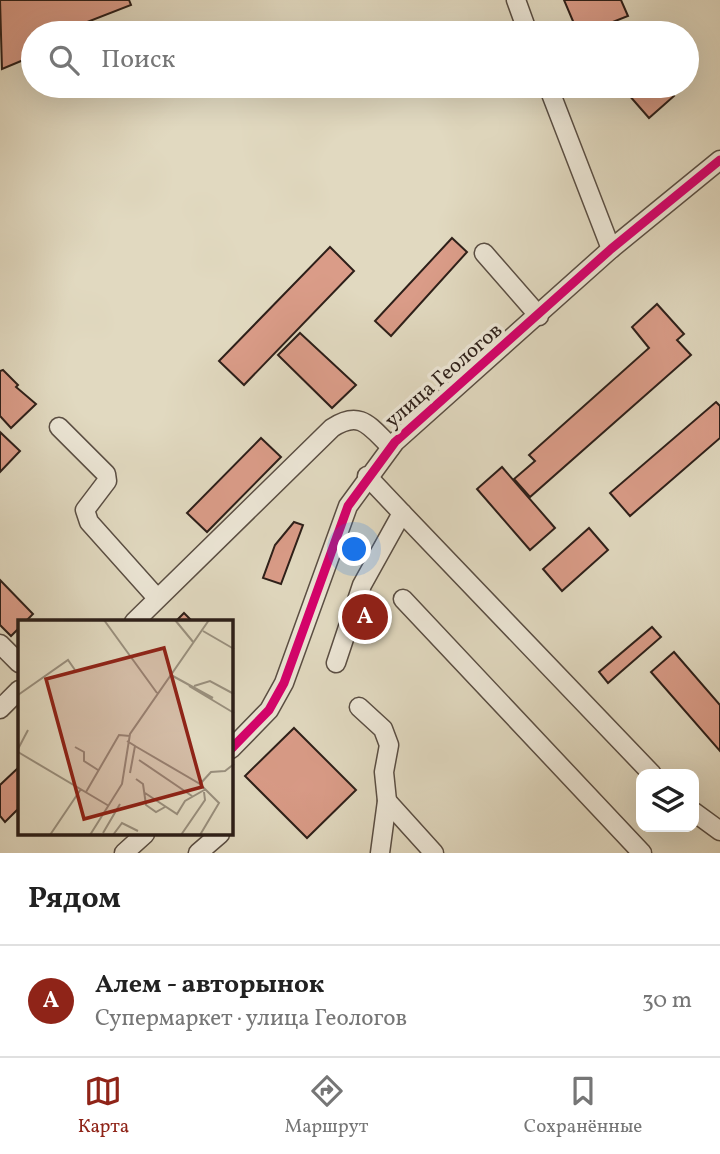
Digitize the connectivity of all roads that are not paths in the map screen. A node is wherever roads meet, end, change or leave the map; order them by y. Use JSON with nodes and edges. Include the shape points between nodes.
{"nodes":[{"id":1,"x":516,"y":0,"type":"edge"},
{"id":2,"x":524,"y":21,"type":"edge"},
{"id":3,"x":553,"y":98,"type":"edge"},
{"id":4,"x":719,"y":164,"type":"edge"},
{"id":5,"x":611,"y":249,"type":"junction"},
{"id":6,"x":484,"y":253,"type":"dead end"},
{"id":7,"x":539,"y":316,"type":"junction"},
{"id":8,"x":59,"y":427,"type":"dead end"},
{"id":9,"x":391,"y":447,"type":"junction"},
{"id":10,"x":367,"y":476,"type":"junction"},
{"id":11,"x":402,"y":513,"type":"junction"},
{"id":12,"x":157,"y":598,"type":"junction"},
{"id":13,"x":403,"y":599,"type":"dead end"},
{"id":14,"x":136,"y":620,"type":"edge"},
{"id":15,"x":0,"y":644,"type":"edge"},
{"id":16,"x":18,"y":662,"type":"edge"},
{"id":17,"x":336,"y":663,"type":"dead end"},
{"id":18,"x":18,"y":691,"type":"edge"},
{"id":19,"x":359,"y":708,"type":"dead end"},
{"id":20,"x":0,"y":709,"type":"edge"},
{"id":21,"x":233,"y":747,"type":"edge"},
{"id":22,"x":647,"y":769,"type":"edge"},
{"id":23,"x":387,"y":801,"type":"junction"},
{"id":24,"x":699,"y":815,"type":"edge"},
{"id":25,"x":720,"y":829,"type":"edge"},
{"id":26,"x":143,"y":836,"type":"edge"},
{"id":27,"x":218,"y":836,"type":"edge"},
{"id":28,"x":124,"y":853,"type":"edge"},
{"id":29,"x":198,"y":853,"type":"edge"},
{"id":30,"x":380,"y":853,"type":"edge"},
{"id":31,"x":434,"y":853,"type":"edge"},
{"id":32,"x":642,"y":853,"type":"edge"}],
"edges":[{"from":1,"to":2,"type":"street"},
{"from":3,"to":5,"type":"street"},
{"from":4,"to":5,"type":"street","name":"улица Геологов"},
{"from":5,"to":7,"type":"street","name":"улица Геологов"},
{"from":6,"to":7,"type":"street"},
{"from":7,"to":9,"type":"street","name":"улица Геологов"},
{"from":8,"to":12,"type":"street","via":[[106,474],[107,481],[85,510],[89,522]]},
{"from":9,"to":10,"type":"street","name":"улица Геологов"},
{"from":9,"to":12,"type":"street","via":[[355,418],[338,424]]},
{"from":10,"to":11,"type":"street"},
{"from":10,"to":21,"type":"street","name":"улица Геологов","via":[[335,536],[284,683],[269,710]]},
{"from":11,"to":17,"type":"street","via":[[362,585]]},
{"from":11,"to":22,"type":"street"},
{"from":12,"to":14,"type":"street"},
{"from":13,"to":32,"type":"street"},
{"from":15,"to":16,"type":"street"},
{"from":18,"to":20,"type":"street"},
{"from":19,"to":23,"type":"street","via":[[383,729],[389,745],[384,772]]},
{"from":23,"to":30,"type":"street"},
{"from":23,"to":31,"type":"street"},
{"from":24,"to":25,"type":"street"},
{"from":26,"to":28,"type":"street"},
{"from":27,"to":29,"type":"street"}]}
